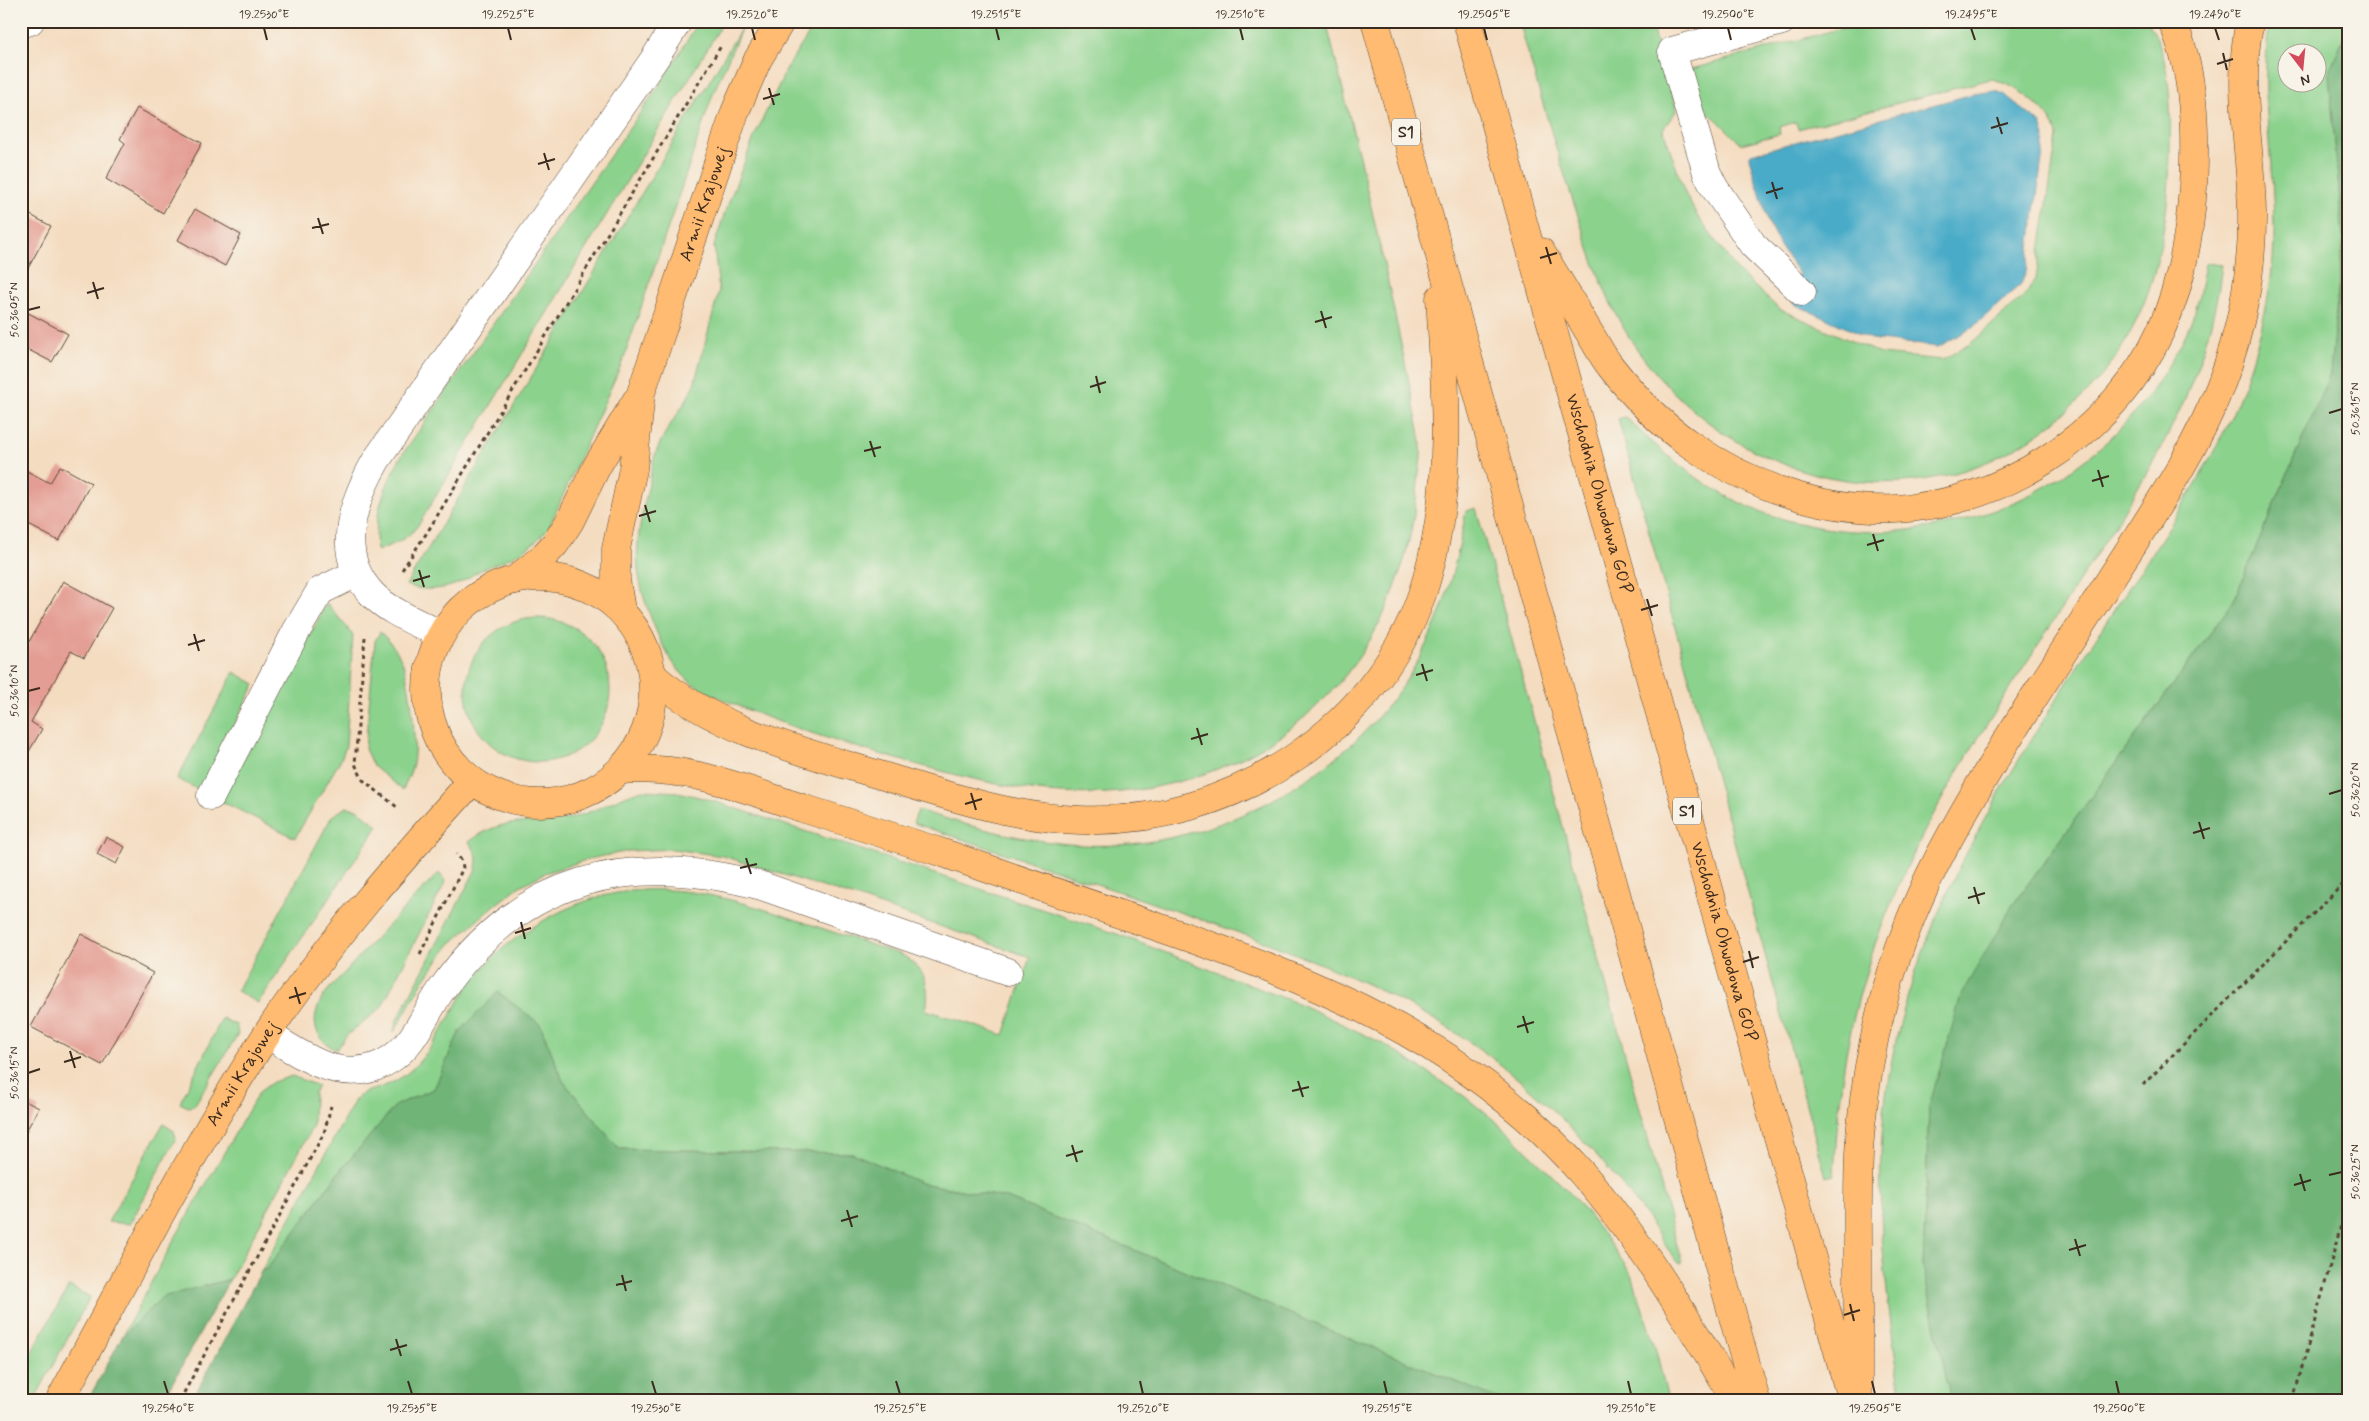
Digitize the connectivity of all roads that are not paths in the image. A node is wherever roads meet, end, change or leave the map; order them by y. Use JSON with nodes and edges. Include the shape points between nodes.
{"nodes":[{"id":1,"x":30,"y":21,"type":"edge"},
{"id":2,"x":678,"y":21,"type":"edge"},
{"id":3,"x":781,"y":21,"type":"edge"},
{"id":4,"x":1376,"y":21,"type":"edge"},
{"id":5,"x":1467,"y":21,"type":"edge"},
{"id":6,"x":1782,"y":21,"type":"edge"},
{"id":7,"x":2172,"y":21,"type":"edge"},
{"id":8,"x":2250,"y":21,"type":"edge"},
{"id":9,"x":21,"y":24,"type":"edge"},
{"id":10,"x":1524,"y":222,"type":"junction"},
{"id":11,"x":1437,"y":244,"type":"junction"},
{"id":12,"x":1802,"y":292,"type":"dead end"},
{"id":13,"x":641,"y":393,"type":"junction"},
{"id":14,"x":357,"y":572,"type":"junction"},
{"id":15,"x":516,"y":580,"type":"junction"},
{"id":16,"x":621,"y":610,"type":"junction"},
{"id":17,"x":441,"y":635,"type":"junction"},
{"id":18,"x":653,"y":676,"type":"junction"},
{"id":19,"x":620,"y":770,"type":"junction"},
{"id":20,"x":472,"y":781,"type":"junction"},
{"id":21,"x":211,"y":796,"type":"dead end"},
{"id":22,"x":1008,"y":972,"type":"dead end"},
{"id":23,"x":267,"y":1034,"type":"junction"},
{"id":24,"x":60,"y":1400,"type":"edge"},
{"id":25,"x":1735,"y":1400,"type":"edge"},
{"id":26,"x":1756,"y":1400,"type":"edge"},
{"id":27,"x":1851,"y":1400,"type":"edge"},
{"id":28,"x":1858,"y":1400,"type":"edge"}],
"edges":[{"from":1,"to":9,"type":"lane"},
{"from":2,"to":14,"type":"lane","via":[[368,474],[352,517],[351,558]]},
{"from":3,"to":13,"type":"main road","name":"Armii Krajowej","via":[[758,59],[734,112]]},
{"from":4,"to":11,"type":"main road","number":"S1"},
{"from":5,"to":10,"type":"main road","name":"Wschodnia Obwodowa GOP","number":"S1"},
{"from":6,"to":12,"type":"lane","via":[[1672,51],[1714,187],[1753,245]]},
{"from":7,"to":10,"type":"main road","via":[[2189,82],[2194,173],[2187,246],[2167,314],[2134,376],[2086,429],[2032,469],[2002,484],[1965,496],[1896,509],[1838,505],[1756,482],[1710,458],[1659,419],[1609,365]]},
{"from":8,"to":28,"type":"main road","via":[[2246,44],[2245,100],[2252,210],[2250,261],[2238,325],[2220,385],[2205,421],[2170,484],[1994,763],[1938,859],[1887,987],[1860,1128]]},
{"from":10,"to":27,"type":"main road","name":"Wschodnia Obwodowa GOP","number":"S1"},
{"from":11,"to":18,"type":"main road","via":[[1446,409],[1445,464],[1443,499],[1427,578],[1416,611],[1384,669],[1363,697],[1312,746],[1284,766],[1222,797],[1155,815],[1081,820],[1044,817],[936,792],[761,737],[697,708]]},
{"from":11,"to":26,"type":"main road","number":"S1"},
{"from":13,"to":15,"type":"main road","name":"Armii Krajowej","via":[[597,466],[570,521],[541,559]]},
{"from":13,"to":16,"type":"main road","name":"Armii Krajowej","via":[[632,469],[616,549],[616,580]]},
{"from":14,"to":17,"type":"lane","via":[[372,595]]},
{"from":14,"to":21,"type":"lane","via":[[320,591]]},
{"from":15,"to":16,"type":"main road","via":[[548,577],[580,584]]},
{"from":15,"to":17,"type":"main road","via":[[500,584],[473,599],[460,609]]},
{"from":16,"to":18,"type":"main road","via":[[642,641]]},
{"from":17,"to":20,"type":"main road","via":[[428,669],[427,705],[431,723],[447,756]]},
{"from":18,"to":19,"type":"main road","via":[[649,720],[638,747]]},
{"from":19,"to":20,"type":"main road","via":[[591,791],[575,798],[549,802],[505,798]]},
{"from":19,"to":25,"type":"main road","via":[[648,768],[698,774],[928,848],[1251,959],[1304,980],[1402,1028],[1444,1053],[1512,1105],[1581,1172],[1665,1284]]},
{"from":20,"to":23,"type":"main road","name":"Armii Krajowej","via":[[326,954]]},
{"from":22,"to":23,"type":"lane","via":[[733,879],[675,870],[638,871],[562,888],[513,917],[480,945],[450,978],[409,1044],[376,1067],[354,1070],[325,1067]]},
{"from":23,"to":24,"type":"main road","name":"Armii Krajowej","via":[[223,1106]]}]}
